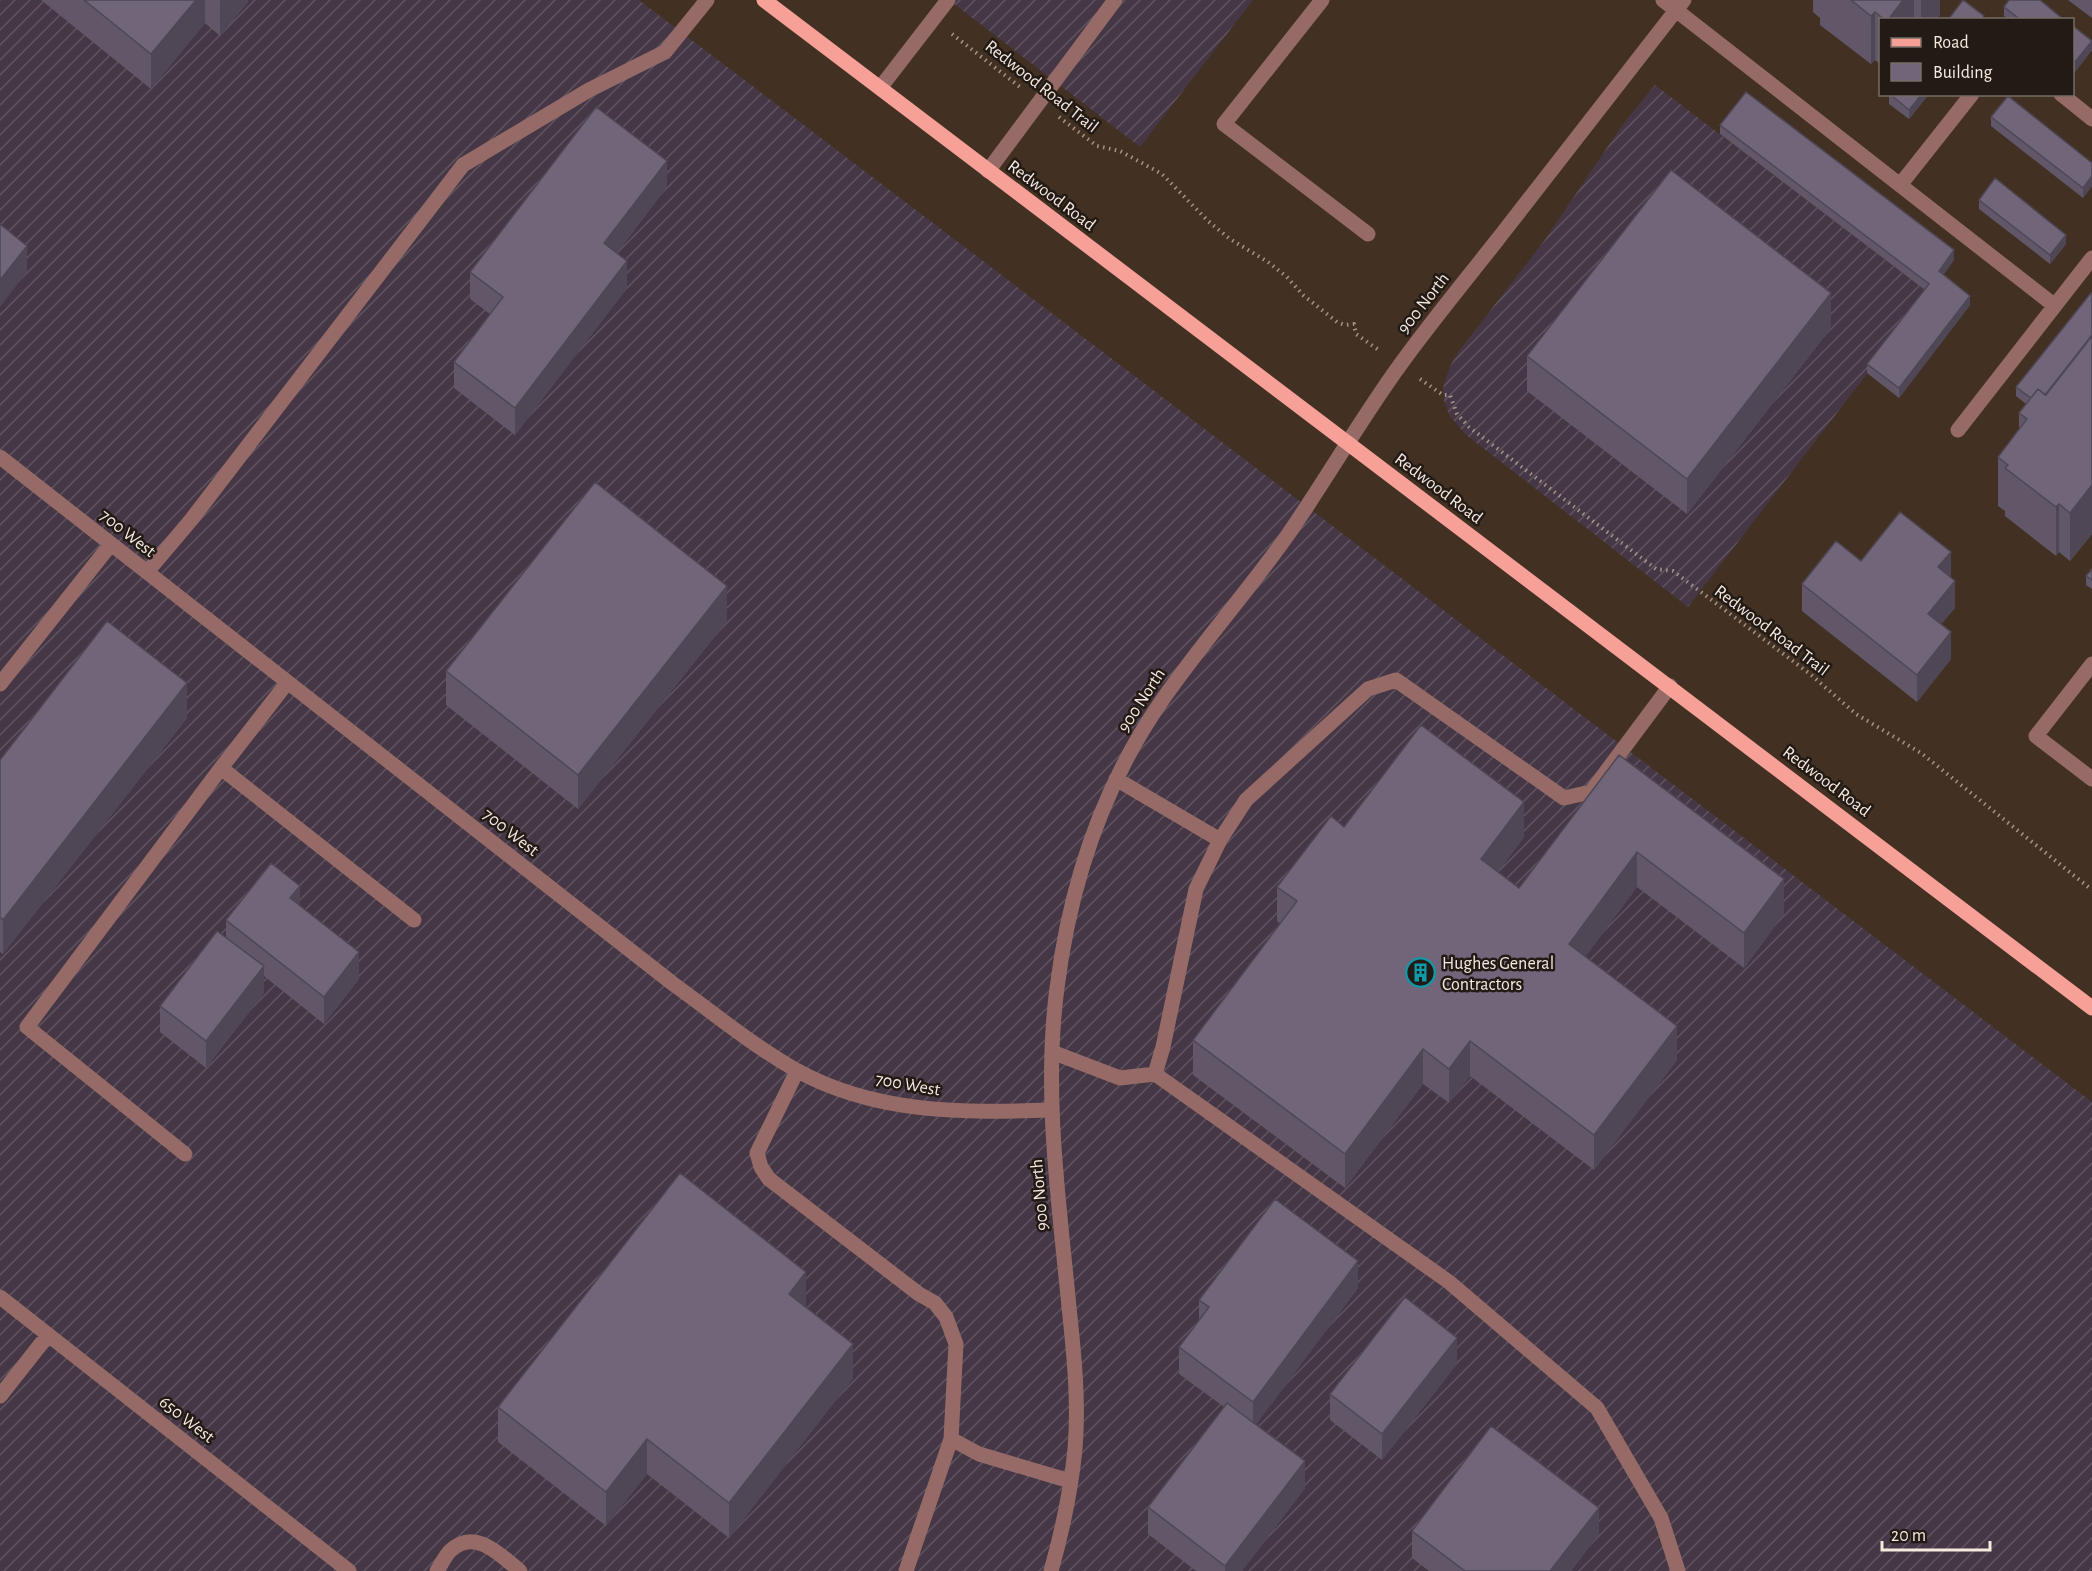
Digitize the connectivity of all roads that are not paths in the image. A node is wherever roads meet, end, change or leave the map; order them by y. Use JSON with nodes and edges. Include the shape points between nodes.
{"nodes":[{"id":1,"x":707,"y":0,"type":"edge"},
{"id":2,"x":764,"y":0,"type":"edge"},
{"id":3,"x":948,"y":0,"type":"edge"},
{"id":4,"x":1114,"y":0,"type":"edge"},
{"id":5,"x":1322,"y":0,"type":"edge"},
{"id":6,"x":1663,"y":0,"type":"edge"},
{"id":7,"x":1680,"y":5,"type":"edge"},
{"id":8,"x":880,"y":88,"type":"junction"},
{"id":9,"x":1970,"y":96,"type":"edge"},
{"id":10,"x":2064,"y":96,"type":"edge"},
{"id":11,"x":2092,"y":118,"type":"edge"},
{"id":12,"x":988,"y":171,"type":"junction"},
{"id":13,"x":1900,"y":185,"type":"junction"},
{"id":14,"x":1368,"y":234,"type":"dead end"},
{"id":15,"x":2092,"y":258,"type":"edge"},
{"id":16,"x":2055,"y":306,"type":"junction"},
{"id":17,"x":1958,"y":430,"type":"dead end"},
{"id":18,"x":1348,"y":444,"type":"junction"},
{"id":19,"x":0,"y":458,"type":"edge"},
{"id":20,"x":111,"y":544,"type":"junction"},
{"id":21,"x":147,"y":572,"type":"junction"},
{"id":22,"x":2092,"y":664,"type":"edge"},
{"id":23,"x":287,"y":683,"type":"junction"},
{"id":24,"x":0,"y":684,"type":"edge"},
{"id":25,"x":1670,"y":686,"type":"junction"},
{"id":26,"x":221,"y":768,"type":"junction"},
{"id":27,"x":1116,"y":779,"type":"junction"},
{"id":28,"x":2092,"y":780,"type":"edge"},
{"id":29,"x":1220,"y":840,"type":"junction"},
{"id":30,"x":414,"y":920,"type":"dead end"},
{"id":31,"x":2092,"y":1008,"type":"edge"},
{"id":32,"x":1052,"y":1053,"type":"junction"},
{"id":33,"x":797,"y":1071,"type":"junction"},
{"id":34,"x":1155,"y":1074,"type":"junction"},
{"id":35,"x":1051,"y":1110,"type":"junction"},
{"id":36,"x":185,"y":1154,"type":"dead end"},
{"id":37,"x":0,"y":1297,"type":"edge"},
{"id":38,"x":48,"y":1335,"type":"junction"},
{"id":39,"x":0,"y":1396,"type":"edge"},
{"id":40,"x":951,"y":1439,"type":"junction"},
{"id":41,"x":1070,"y":1480,"type":"junction"},
{"id":42,"x":349,"y":1571,"type":"edge"},
{"id":43,"x":437,"y":1571,"type":"edge"},
{"id":44,"x":520,"y":1571,"type":"edge"},
{"id":45,"x":906,"y":1571,"type":"edge"},
{"id":46,"x":1051,"y":1571,"type":"edge"},
{"id":47,"x":1678,"y":1571,"type":"edge"}],
"edges":[{"from":1,"to":21,"type":"street","via":[[665,52],[590,90],[463,165]]},
{"from":2,"to":8,"type":"main road","name":"Redwood Road"},
{"from":3,"to":8,"type":"street"},
{"from":4,"to":12,"type":"street"},
{"from":5,"to":14,"type":"street","via":[[1224,124]]},
{"from":6,"to":7,"type":"street"},
{"from":7,"to":13,"type":"street"},
{"from":7,"to":18,"type":"street","name":"900 North","via":[[1400,365]]},
{"from":8,"to":12,"type":"main road","name":"Redwood Road"},
{"from":9,"to":13,"type":"street"},
{"from":10,"to":11,"type":"street"},
{"from":12,"to":18,"type":"main road","name":"Redwood Road"},
{"from":13,"to":16,"type":"street"},
{"from":15,"to":16,"type":"street"},
{"from":16,"to":17,"type":"street"},
{"from":18,"to":25,"type":"main road","name":"Redwood Road"},
{"from":18,"to":27,"type":"street","name":"900 North","via":[[1286,536],[1162,700]]},
{"from":19,"to":20,"type":"street","name":"700 West"},
{"from":20,"to":21,"type":"street","name":"700 West"},
{"from":20,"to":24,"type":"street"},
{"from":21,"to":23,"type":"street","name":"700 West"},
{"from":22,"to":28,"type":"street","via":[[2036,736]]},
{"from":23,"to":26,"type":"street"},
{"from":23,"to":33,"type":"street","name":"700 West","via":[[672,983]]},
{"from":25,"to":29,"type":"street","via":[[1591,792],[1564,798],[1396,680],[1368,689],[1246,800]]},
{"from":25,"to":31,"type":"main road","name":"Redwood Road"},
{"from":26,"to":30,"type":"street"},
{"from":26,"to":36,"type":"street","via":[[27,1027]]},
{"from":27,"to":29,"type":"street"},
{"from":27,"to":32,"type":"street","name":"900 North","via":[[1077,879],[1056,993]]},
{"from":29,"to":34,"type":"street","via":[[1196,889]]},
{"from":32,"to":34,"type":"street","via":[[1120,1078]]},
{"from":32,"to":35,"type":"street","name":"900 North"},
{"from":33,"to":35,"type":"street","name":"700 West","via":[[860,1095],[908,1107]]},
{"from":33,"to":40,"type":"street","via":[[757,1153],[761,1167],[769,1179],[935,1304],[946,1317],[956,1344]]},
{"from":34,"to":47,"type":"street","via":[[1449,1282],[1597,1408],[1661,1518]]},
{"from":35,"to":41,"type":"street","name":"900 North","via":[[1075,1384],[1075,1449]]},
{"from":37,"to":38,"type":"street","name":"650 West"},
{"from":38,"to":39,"type":"street"},
{"from":38,"to":42,"type":"street","name":"650 West"},
{"from":40,"to":41,"type":"street","via":[[979,1454]]},
{"from":40,"to":45,"type":"street"},
{"from":41,"to":46,"type":"street","name":"900 North"},
{"from":43,"to":44,"type":"street","via":[[450,1551],[464,1542],[484,1542]]}]}
